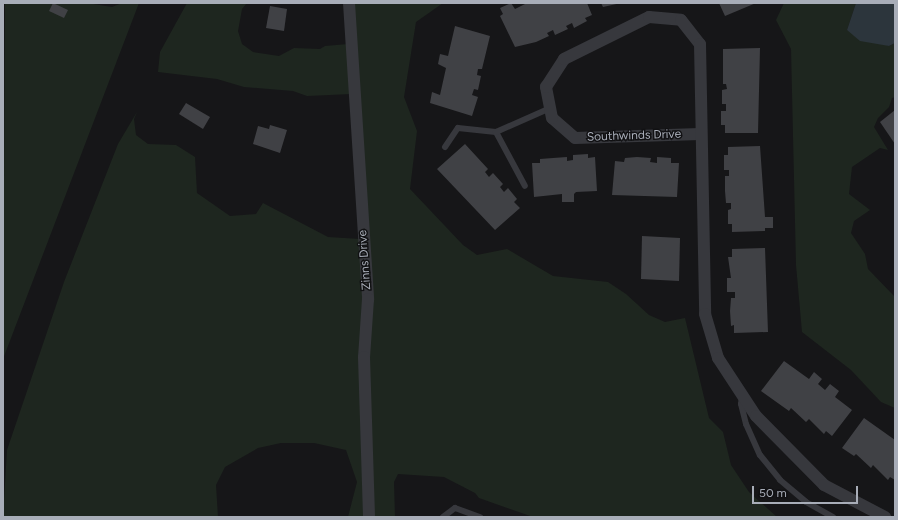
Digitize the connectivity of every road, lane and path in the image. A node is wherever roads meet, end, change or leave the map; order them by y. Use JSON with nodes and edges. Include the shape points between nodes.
{"nodes":[{"id":1,"x":349,"y":3,"type":"edge"},
{"id":2,"x":548,"y":109,"type":"junction"},
{"id":3,"x":496,"y":132,"type":"junction"},
{"id":4,"x":700,"y":134,"type":"junction"},
{"id":5,"x":444,"y":147,"type":"dead end"},
{"id":6,"x":525,"y":186,"type":"dead end"},
{"id":7,"x":743,"y":396,"type":"junction"},
{"id":8,"x":369,"y":517,"type":"edge"},
{"id":9,"x":443,"y":517,"type":"edge"},
{"id":10,"x":480,"y":517,"type":"edge"},
{"id":11,"x":833,"y":517,"type":"edge"},
{"id":12,"x":885,"y":517,"type":"edge"}],
"edges":[{"from":1,"to":8,"type":"street","name":"Zinns Drive","via":[[368,299],[364,357]]},
{"from":2,"to":3,"type":"lane"},
{"from":2,"to":4,"type":"street","name":"Southwinds Drive","via":[[552,118],[575,138]]},
{"from":2,"to":4,"type":"street","via":[[546,87],[564,59],[649,17],[681,20],[700,44]]},
{"from":3,"to":5,"type":"lane","via":[[458,128]]},
{"from":3,"to":6,"type":"lane"},
{"from":4,"to":7,"type":"street","via":[[705,314],[718,358]]},
{"from":7,"to":11,"type":"lane","via":[[741,404],[746,424],[760,455],[780,480],[806,502]]},
{"from":7,"to":12,"type":"street","via":[[756,416],[824,485]]},
{"from":9,"to":10,"type":"lane","via":[[455,508]]}]}
